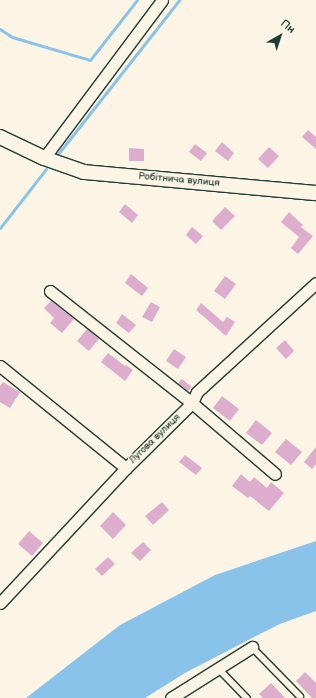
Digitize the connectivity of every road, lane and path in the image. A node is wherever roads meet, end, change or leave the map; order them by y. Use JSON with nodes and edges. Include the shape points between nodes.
{"nodes":[{"id":1,"x":162,"y":0,"type":"edge"},
{"id":2,"x":0,"y":137,"type":"edge"},
{"id":3,"x":44,"y":158,"type":"junction"},
{"id":4,"x":316,"y":192,"type":"edge"},
{"id":5,"x":316,"y":283,"type":"edge"},
{"id":6,"x":50,"y":291,"type":"dead end"},
{"id":7,"x":0,"y":366,"type":"edge"},
{"id":8,"x":192,"y":403,"type":"junction"},
{"id":9,"x":126,"y":468,"type":"junction"},
{"id":10,"x":275,"y":474,"type":"dead end"},
{"id":11,"x":0,"y":603,"type":"edge"},
{"id":12,"x":252,"y":647,"type":"joint"},
{"id":13,"x":218,"y":668,"type":"junction"},
{"id":14,"x":300,"y":696,"type":"dead end"},
{"id":15,"x":171,"y":698,"type":"edge"},
{"id":16,"x":247,"y":698,"type":"edge"}],
"edges":[{"from":1,"to":3,"type":"street"},
{"from":2,"to":3,"type":"street","name":"Робітнича вулиця"},
{"from":3,"to":4,"type":"street","name":"Робітнича вулиця","via":[[84,172]]},
{"from":5,"to":8,"type":"street","name":"Лугова вулиця","via":[[196,392]]},
{"from":6,"to":8,"type":"street"},
{"from":7,"to":9,"type":"street"},
{"from":8,"to":9,"type":"street","name":"Лугова вулиця"},
{"from":8,"to":10,"type":"street"},
{"from":9,"to":11,"type":"street","name":"Лугова вулиця"},
{"from":12,"to":13,"type":"street"},
{"from":12,"to":14,"type":"lane"},
{"from":13,"to":15,"type":"street"},
{"from":13,"to":16,"type":"lane"}]}
